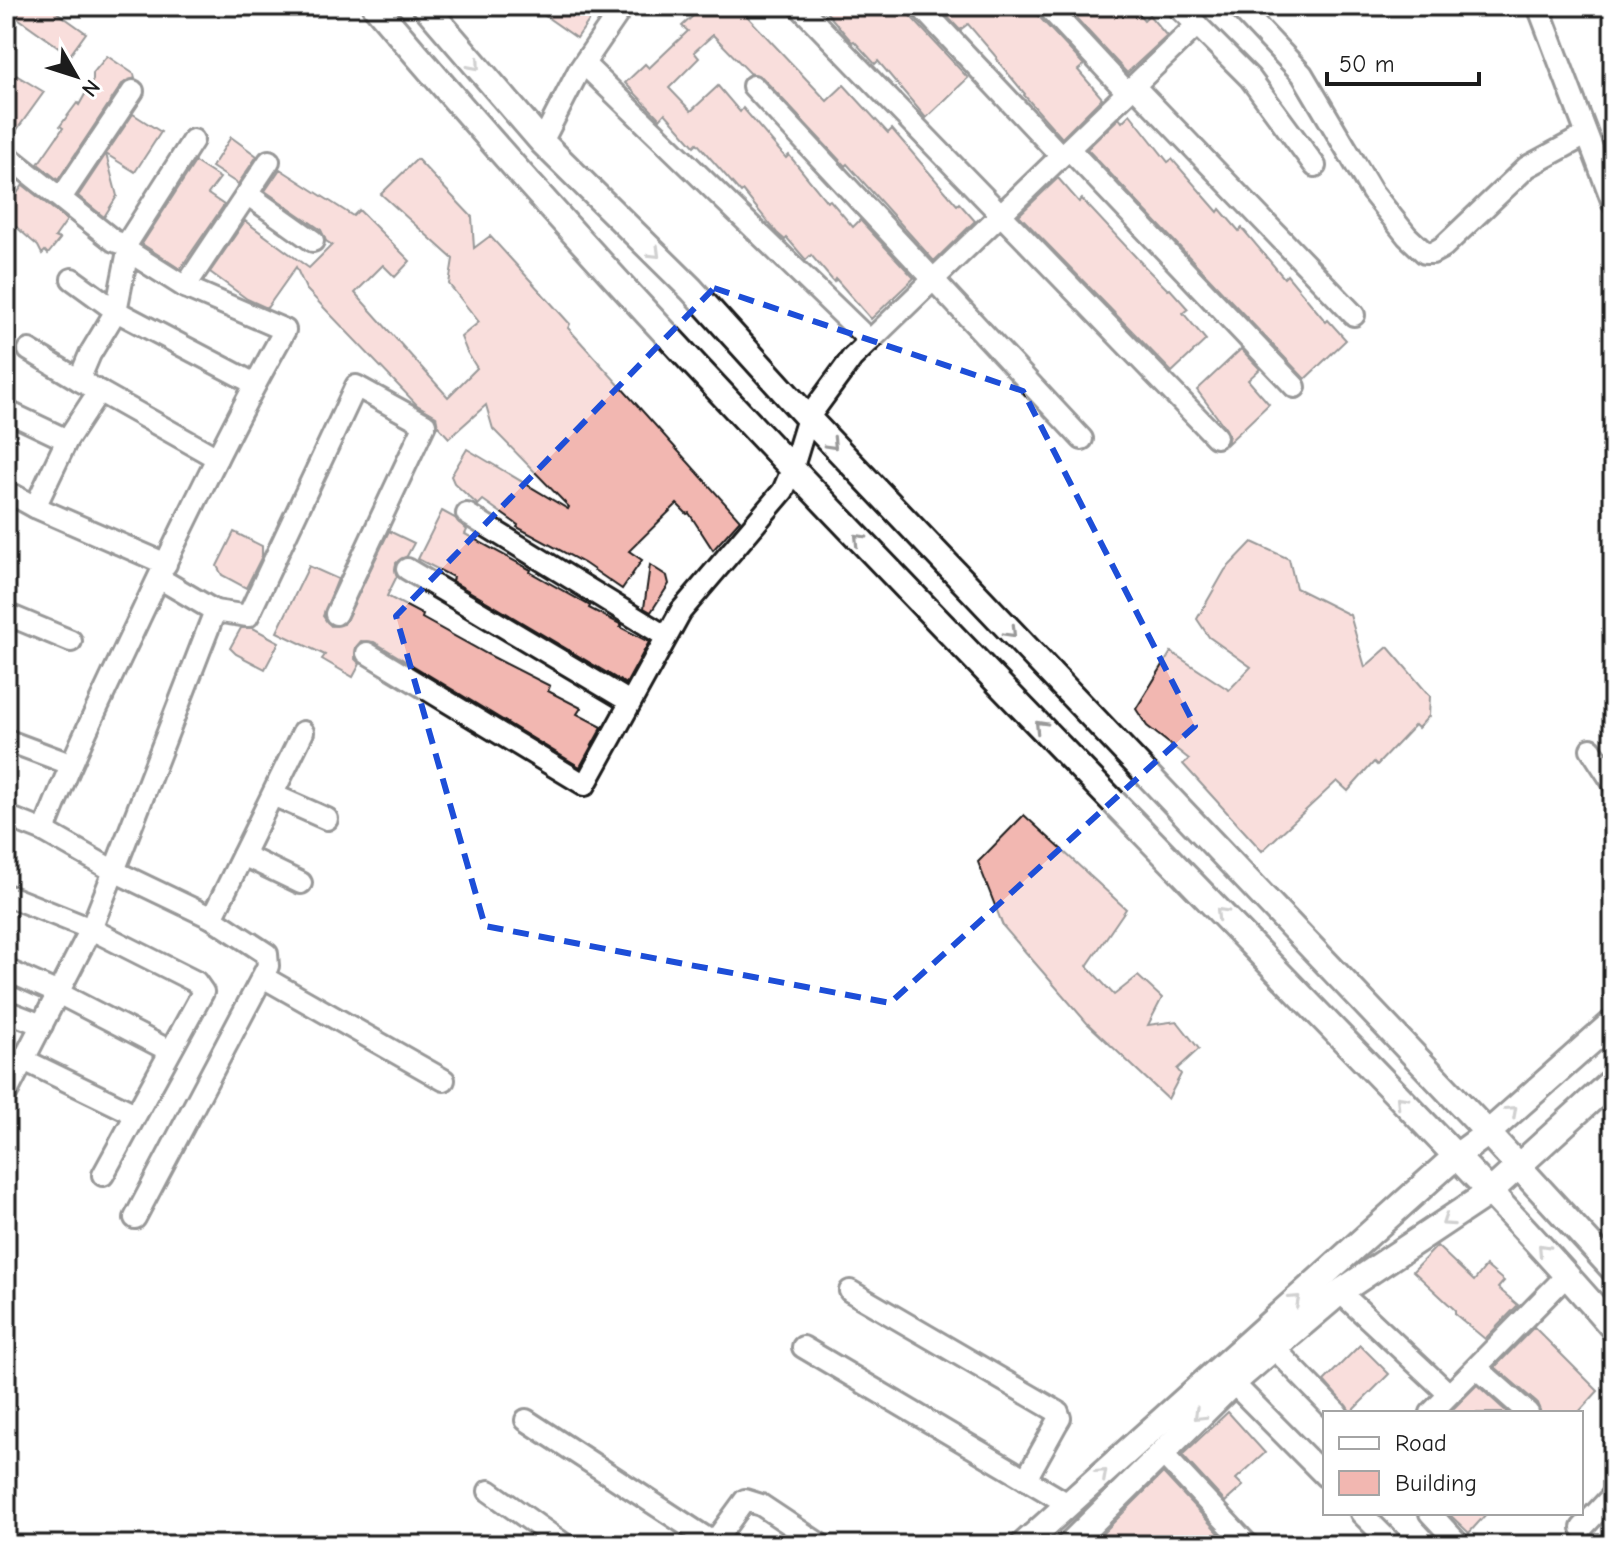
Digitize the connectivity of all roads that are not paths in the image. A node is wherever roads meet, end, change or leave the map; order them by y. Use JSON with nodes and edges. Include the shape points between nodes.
{"nodes":[{"id":1,"x":375,"y":6,"type":"edge"},
{"id":2,"x":425,"y":6,"type":"edge"},
{"id":3,"x":623,"y":6,"type":"edge"},
{"id":4,"x":799,"y":6,"type":"edge"},
{"id":5,"x":920,"y":6,"type":"edge"},
{"id":6,"x":1047,"y":6,"type":"edge"},
{"id":7,"x":1177,"y":6,"type":"edge"},
{"id":8,"x":1238,"y":6,"type":"edge"},
{"id":9,"x":1538,"y":6,"type":"edge"},
{"id":10,"x":1197,"y":25,"type":"junction"},
{"id":11,"x":584,"y":64,"type":"junction"},
{"id":12,"x":753,"y":86,"type":"dead end"},
{"id":13,"x":1131,"y":89,"type":"junction"},
{"id":14,"x":133,"y":91,"type":"dead end"},
{"id":15,"x":1586,"y":135,"type":"junction"},
{"id":16,"x":193,"y":140,"type":"dead end"},
{"id":17,"x":542,"y":142,"type":"junction"},
{"id":18,"x":1065,"y":153,"type":"junction"},
{"id":19,"x":6,"y":155,"type":"edge"},
{"id":20,"x":269,"y":161,"type":"dead end"},
{"id":21,"x":1315,"y":166,"type":"dead end"},
{"id":22,"x":247,"y":194,"type":"junction"},
{"id":23,"x":61,"y":198,"type":"junction"},
{"id":24,"x":1613,"y":203,"type":"edge"},
{"id":25,"x":1000,"y":215,"type":"junction"},
{"id":26,"x":313,"y":241,"type":"dead end"},
{"id":27,"x":127,"y":248,"type":"junction"},
{"id":28,"x":934,"y":278,"type":"junction"},
{"id":29,"x":72,"y":279,"type":"dead end"},
{"id":30,"x":185,"y":287,"type":"junction"},
{"id":31,"x":116,"y":311,"type":"junction"},
{"id":32,"x":1354,"y":315,"type":"dead end"},
{"id":33,"x":870,"y":341,"type":"junction"},
{"id":34,"x":29,"y":350,"type":"dead end"},
{"id":35,"x":79,"y":380,"type":"junction"},
{"id":36,"x":255,"y":384,"type":"junction"},
{"id":37,"x":1295,"y":387,"type":"dead end"},
{"id":38,"x":99,"y":391,"type":"junction"},
{"id":39,"x":6,"y":411,"type":"edge"},
{"id":40,"x":808,"y":418,"type":"junction"},
{"id":41,"x":1216,"y":437,"type":"dead end"},
{"id":42,"x":1082,"y":439,"type":"dead end"},
{"id":43,"x":67,"y":440,"type":"junction"},
{"id":44,"x":217,"y":458,"type":"junction"},
{"id":45,"x":792,"y":470,"type":"junction"},
{"id":46,"x":6,"y":491,"type":"edge"},
{"id":47,"x":35,"y":507,"type":"junction"},
{"id":48,"x":467,"y":514,"type":"dead end"},
{"id":49,"x":407,"y":569,"type":"dead end"},
{"id":50,"x":162,"y":571,"type":"junction"},
{"id":51,"x":215,"y":611,"type":"junction"},
{"id":52,"x":6,"y":614,"type":"edge"},
{"id":53,"x":336,"y":614,"type":"dead end"},
{"id":54,"x":665,"y":636,"type":"junction"},
{"id":55,"x":71,"y":641,"type":"dead end"},
{"id":56,"x":367,"y":653,"type":"dead end"},
{"id":57,"x":630,"y":702,"type":"junction"},
{"id":58,"x":303,"y":732,"type":"dead end"},
{"id":59,"x":6,"y":740,"type":"edge"},
{"id":60,"x":1591,"y":749,"type":"dead end"},
{"id":61,"x":70,"y":764,"type":"junction"},
{"id":62,"x":1613,"y":783,"type":"edge"},
{"id":63,"x":273,"y":795,"type":"junction"},
{"id":64,"x":6,"y":816,"type":"edge"},
{"id":65,"x":327,"y":819,"type":"dead end"},
{"id":66,"x":44,"y":831,"type":"junction"},
{"id":67,"x":243,"y":855,"type":"junction"},
{"id":68,"x":114,"y":871,"type":"junction"},
{"id":69,"x":301,"y":883,"type":"dead end"},
{"id":70,"x":6,"y":895,"type":"edge"},
{"id":71,"x":212,"y":918,"type":"junction"},
{"id":72,"x":91,"y":929,"type":"junction"},
{"id":73,"x":6,"y":970,"type":"edge"},
{"id":74,"x":263,"y":977,"type":"junction"},
{"id":75,"x":58,"y":993,"type":"junction"},
{"id":76,"x":6,"y":1011,"type":"edge"},
{"id":77,"x":1613,"y":1022,"type":"edge"},
{"id":78,"x":42,"y":1025,"type":"junction"},
{"id":79,"x":170,"y":1051,"type":"junction"},
{"id":80,"x":24,"y":1060,"type":"junction"},
{"id":81,"x":444,"y":1080,"type":"dead end"},
{"id":82,"x":1613,"y":1080,"type":"edge"},
{"id":83,"x":6,"y":1094,"type":"edge"},
{"id":84,"x":135,"y":1114,"type":"junction"},
{"id":85,"x":1488,"y":1133,"type":"junction"},
{"id":86,"x":1455,"y":1157,"type":"junction"},
{"id":87,"x":1517,"y":1167,"type":"junction"},
{"id":88,"x":103,"y":1175,"type":"dead end"},
{"id":89,"x":1490,"y":1192,"type":"junction"},
{"id":90,"x":135,"y":1218,"type":"dead end"},
{"id":91,"x":1613,"y":1269,"type":"edge"},
{"id":92,"x":1567,"y":1275,"type":"junction"},
{"id":93,"x":850,"y":1291,"type":"dead end"},
{"id":94,"x":1340,"y":1292,"type":"junction"},
{"id":95,"x":1613,"y":1328,"type":"edge"},
{"id":96,"x":803,"y":1347,"type":"dead end"},
{"id":97,"x":1274,"y":1348,"type":"junction"},
{"id":98,"x":1477,"y":1368,"type":"junction"},
{"id":99,"x":1233,"y":1383,"type":"junction"},
{"id":100,"x":1449,"y":1394,"type":"junction"},
{"id":101,"x":1335,"y":1411,"type":"edge"},
{"id":102,"x":1433,"y":1411,"type":"edge"},
{"id":103,"x":1526,"y":1411,"type":"edge"},
{"id":104,"x":526,"y":1420,"type":"dead end"},
{"id":105,"x":1161,"y":1452,"type":"junction"},
{"id":106,"x":1323,"y":1474,"type":"edge"},
{"id":107,"x":1026,"y":1479,"type":"junction"},
{"id":108,"x":489,"y":1491,"type":"dead end"},
{"id":109,"x":1613,"y":1495,"type":"edge"},
{"id":110,"x":1068,"y":1504,"type":"junction"},
{"id":111,"x":1363,"y":1515,"type":"edge"},
{"id":112,"x":1432,"y":1515,"type":"edge"},
{"id":113,"x":1582,"y":1528,"type":"dead end"},
{"id":114,"x":1455,"y":1540,"type":"dead end"},
{"id":115,"x":1080,"y":1541,"type":"edge"},
{"id":116,"x":713,"y":1544,"type":"edge"},
{"id":117,"x":565,"y":1545,"type":"edge"},
{"id":118,"x":821,"y":1545,"type":"edge"},
{"id":119,"x":1023,"y":1545,"type":"edge"},
{"id":120,"x":1248,"y":1545,"type":"edge"},
{"id":121,"x":1393,"y":1545,"type":"edge"}],
"edges":[{"from":1,"to":45,"type":"street","via":[[459,106]]},
{"from":2,"to":17,"type":"street","one_way":true},
{"from":3,"to":11,"type":"street"},
{"from":4,"to":25,"type":"street"},
{"from":5,"to":18,"type":"street"},
{"from":6,"to":13,"type":"street"},
{"from":7,"to":10,"type":"street"},
{"from":8,"to":15,"type":"street","via":[[1302,74],[1366,183],[1425,253],[1443,247],[1527,167]]},
{"from":9,"to":15,"type":"street"},
{"from":10,"to":13,"type":"street"},
{"from":10,"to":21,"type":"street","via":[[1250,78]]},
{"from":11,"to":17,"type":"street"},
{"from":11,"to":33,"type":"street"},
{"from":12,"to":28,"type":"street"},
{"from":13,"to":18,"type":"street"},
{"from":13,"to":32,"type":"street"},
{"from":14,"to":23,"type":"street"},
{"from":15,"to":24,"type":"street"},
{"from":16,"to":27,"type":"street"},
{"from":17,"to":40,"type":"street","one_way":true,"via":[[691,289]]},
{"from":18,"to":25,"type":"street"},
{"from":18,"to":37,"type":"street"},
{"from":19,"to":23,"type":"street"},
{"from":20,"to":22,"type":"street"},
{"from":22,"to":26,"type":"street"},
{"from":22,"to":30,"type":"street"},
{"from":23,"to":27,"type":"street"},
{"from":25,"to":28,"type":"street"},
{"from":25,"to":41,"type":"street"},
{"from":27,"to":30,"type":"street"},
{"from":27,"to":31,"type":"street"},
{"from":28,"to":33,"type":"street"},
{"from":28,"to":42,"type":"street"},
{"from":29,"to":31,"type":"street"},
{"from":30,"to":36,"type":"street","via":[[285,330]]},
{"from":31,"to":35,"type":"street"},
{"from":31,"to":36,"type":"street"},
{"from":33,"to":40,"type":"street"},
{"from":34,"to":35,"type":"street"},
{"from":35,"to":38,"type":"street"},
{"from":36,"to":44,"type":"street"},
{"from":38,"to":43,"type":"street"},
{"from":38,"to":44,"type":"street"},
{"from":39,"to":43,"type":"street"},
{"from":40,"to":45,"type":"street"},
{"from":40,"to":85,"type":"street","one_way":true},
{"from":43,"to":47,"type":"street"},
{"from":44,"to":50,"type":"street"},
{"from":45,"to":54,"type":"street","via":[[783,491]]},
{"from":86,"to":45,"type":"street","one_way":true},
{"from":46,"to":47,"type":"street"},
{"from":47,"to":50,"type":"street"},
{"from":48,"to":54,"type":"street"},
{"from":49,"to":57,"type":"street"},
{"from":50,"to":51,"type":"street"},
{"from":50,"to":61,"type":"street"},
{"from":51,"to":53,"type":"street","via":[[248,616],[356,386],[425,424]]},
{"from":51,"to":68,"type":"street"},
{"from":52,"to":55,"type":"street"},
{"from":54,"to":57,"type":"street"},
{"from":56,"to":57,"type":"street","via":[[585,785]]},
{"from":58,"to":63,"type":"street"},
{"from":59,"to":61,"type":"street"},
{"from":60,"to":62,"type":"street"},
{"from":61,"to":66,"type":"street"},
{"from":63,"to":65,"type":"street"},
{"from":63,"to":67,"type":"street"},
{"from":64,"to":66,"type":"street"},
{"from":66,"to":68,"type":"street"},
{"from":67,"to":69,"type":"street"},
{"from":67,"to":71,"type":"street"},
{"from":68,"to":71,"type":"street"},
{"from":68,"to":72,"type":"street"},
{"from":70,"to":72,"type":"street"},
{"from":71,"to":74,"type":"street","via":[[267,954]]},
{"from":72,"to":75,"type":"street"},
{"from":72,"to":79,"type":"street","via":[[201,987]]},
{"from":73,"to":75,"type":"street"},
{"from":74,"to":81,"type":"street"},
{"from":74,"to":90,"type":"street"},
{"from":75,"to":78,"type":"street"},
{"from":75,"to":79,"type":"street"},
{"from":76,"to":78,"type":"street"},
{"from":85,"to":77,"type":"street","one_way":true},
{"from":78,"to":80,"type":"street"},
{"from":79,"to":84,"type":"street"},
{"from":80,"to":83,"type":"street"},
{"from":80,"to":84,"type":"street"},
{"from":82,"to":87,"type":"street"},
{"from":84,"to":88,"type":"street"},
{"from":85,"to":86,"type":"street"},
{"from":85,"to":87,"type":"street"},
{"from":86,"to":89,"type":"street"},
{"from":110,"to":86,"type":"street","one_way":true},
{"from":87,"to":89,"type":"street"},
{"from":87,"to":91,"type":"street"},
{"from":92,"to":89,"type":"street","one_way":true},
{"from":89,"to":94,"type":"street","one_way":true},
{"from":92,"to":95,"type":"street"},
{"from":92,"to":98,"type":"street"},
{"from":93,"to":107,"type":"street","via":[[1058,1412],[1060,1418]]},
{"from":94,"to":97,"type":"street"},
{"from":94,"to":100,"type":"street"},
{"from":96,"to":107,"type":"street"},
{"from":97,"to":99,"type":"street"},
{"from":97,"to":101,"type":"street"},
{"from":98,"to":100,"type":"street"},
{"from":98,"to":103,"type":"street"},
{"from":99,"to":105,"type":"street","one_way":true},
{"from":99,"to":106,"type":"street"},
{"from":100,"to":102,"type":"street"},
{"from":104,"to":116,"type":"street"},
{"from":105,"to":115,"type":"street"},
{"from":105,"to":120,"type":"street"},
{"from":107,"to":110,"type":"street"},
{"from":108,"to":117,"type":"street"},
{"from":109,"to":113,"type":"street"},
{"from":110,"to":119,"type":"street"},
{"from":111,"to":121,"type":"street"},
{"from":112,"to":114,"type":"street"},
{"from":116,"to":118,"type":"street","via":[[745,1500]]}]}
